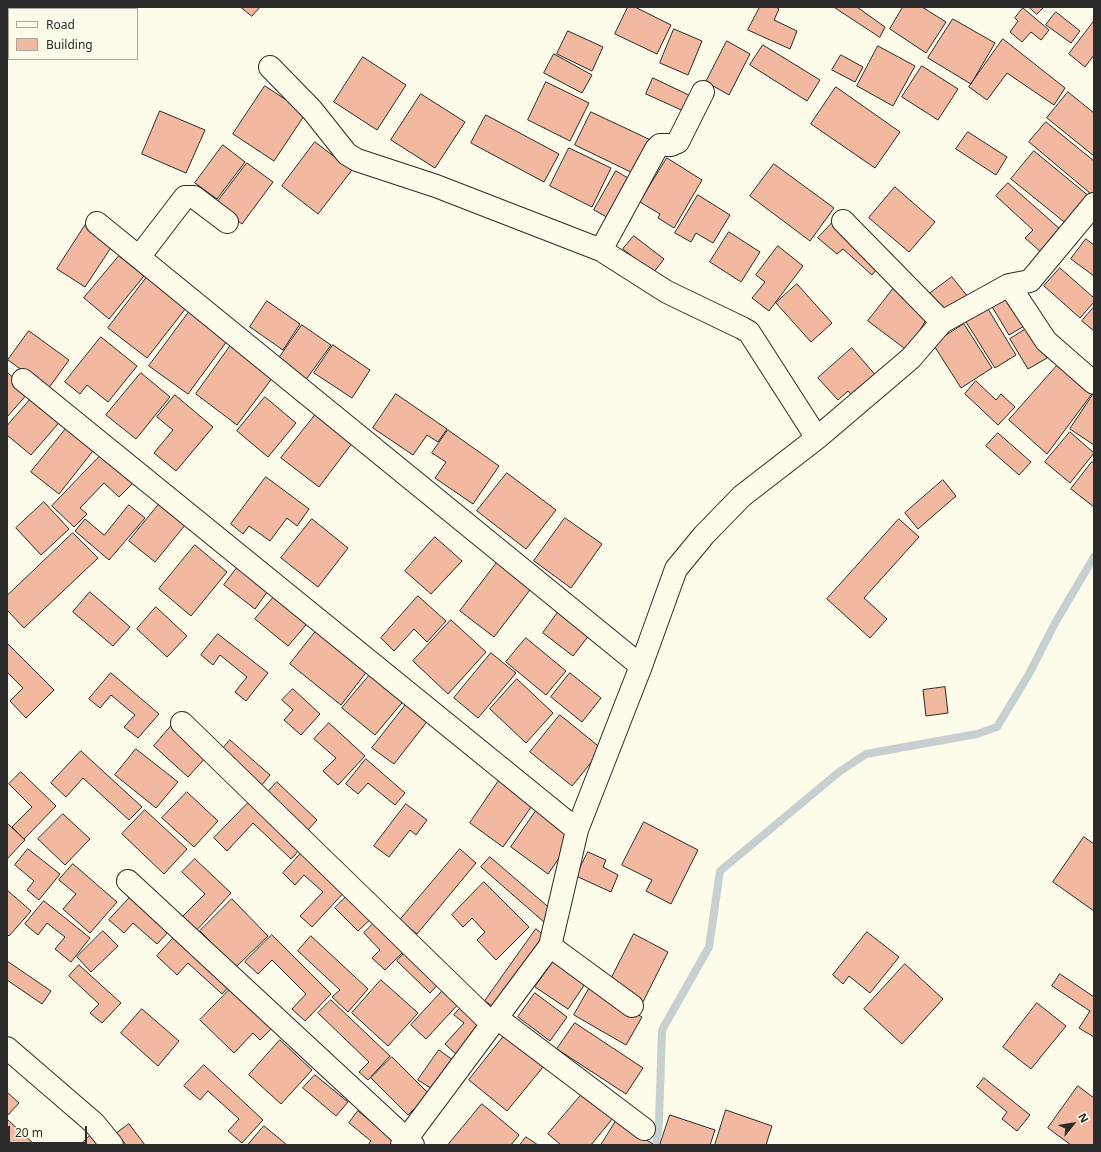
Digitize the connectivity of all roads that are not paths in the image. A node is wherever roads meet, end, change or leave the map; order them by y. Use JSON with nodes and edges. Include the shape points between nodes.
{"nodes":[{"id":1,"x":270,"y":67,"type":"dead end"},
{"id":2,"x":703,"y":92,"type":"dead end"},
{"id":3,"x":1094,"y":204,"type":"edge"},
{"id":4,"x":843,"y":221,"type":"dead end"},
{"id":5,"x":227,"y":222,"type":"dead end"},
{"id":6,"x":97,"y":223,"type":"dead end"},
{"id":7,"x":601,"y":250,"type":"junction"},
{"id":8,"x":139,"y":257,"type":"junction"},
{"id":9,"x":1009,"y":285,"type":"junction"},
{"id":10,"x":942,"y":322,"type":"junction"},
{"id":11,"x":23,"y":380,"type":"dead end"},
{"id":12,"x":1094,"y":384,"type":"edge"},
{"id":13,"x":817,"y":438,"type":"junction"},
{"id":14,"x":641,"y":666,"type":"junction"},
{"id":15,"x":182,"y":722,"type":"dead end"},
{"id":16,"x":577,"y":830,"type":"junction"},
{"id":17,"x":128,"y":881,"type":"dead end"},
{"id":18,"x":550,"y":946,"type":"junction"},
{"id":19,"x":632,"y":1006,"type":"dead end"},
{"id":20,"x":494,"y":1021,"type":"junction"},
{"id":21,"x":7,"y":1048,"type":"edge"},
{"id":22,"x":644,"y":1129,"type":"dead end"},
{"id":23,"x":407,"y":1143,"type":"edge"},
{"id":24,"x":112,"y":1145,"type":"edge"}],
"edges":[{"from":1,"to":7,"type":"street","via":[[312,110],[346,154]]},
{"from":2,"to":7,"type":"street","via":[[678,142],[656,148]]},
{"from":3,"to":9,"type":"street","via":[[1030,281]]},
{"from":4,"to":10,"type":"street"},
{"from":5,"to":8,"type":"street","via":[[194,197],[185,196]]},
{"from":6,"to":8,"type":"street"},
{"from":7,"to":13,"type":"street","via":[[667,292],[749,332]]},
{"from":8,"to":14,"type":"street"},
{"from":9,"to":10,"type":"street"},
{"from":9,"to":12,"type":"street","via":[[1046,341]]},
{"from":10,"to":13,"type":"street","via":[[911,358]]},
{"from":11,"to":16,"type":"street"},
{"from":13,"to":14,"type":"street","via":[[742,496],[704,535],[676,569]]},
{"from":14,"to":16,"type":"street"},
{"from":15,"to":20,"type":"street"},
{"from":16,"to":18,"type":"street"},
{"from":17,"to":23,"type":"street"},
{"from":18,"to":19,"type":"street"},
{"from":18,"to":20,"type":"street"},
{"from":20,"to":22,"type":"street"},
{"from":20,"to":23,"type":"street"},
{"from":21,"to":24,"type":"street","via":[[94,1123]]}]}
